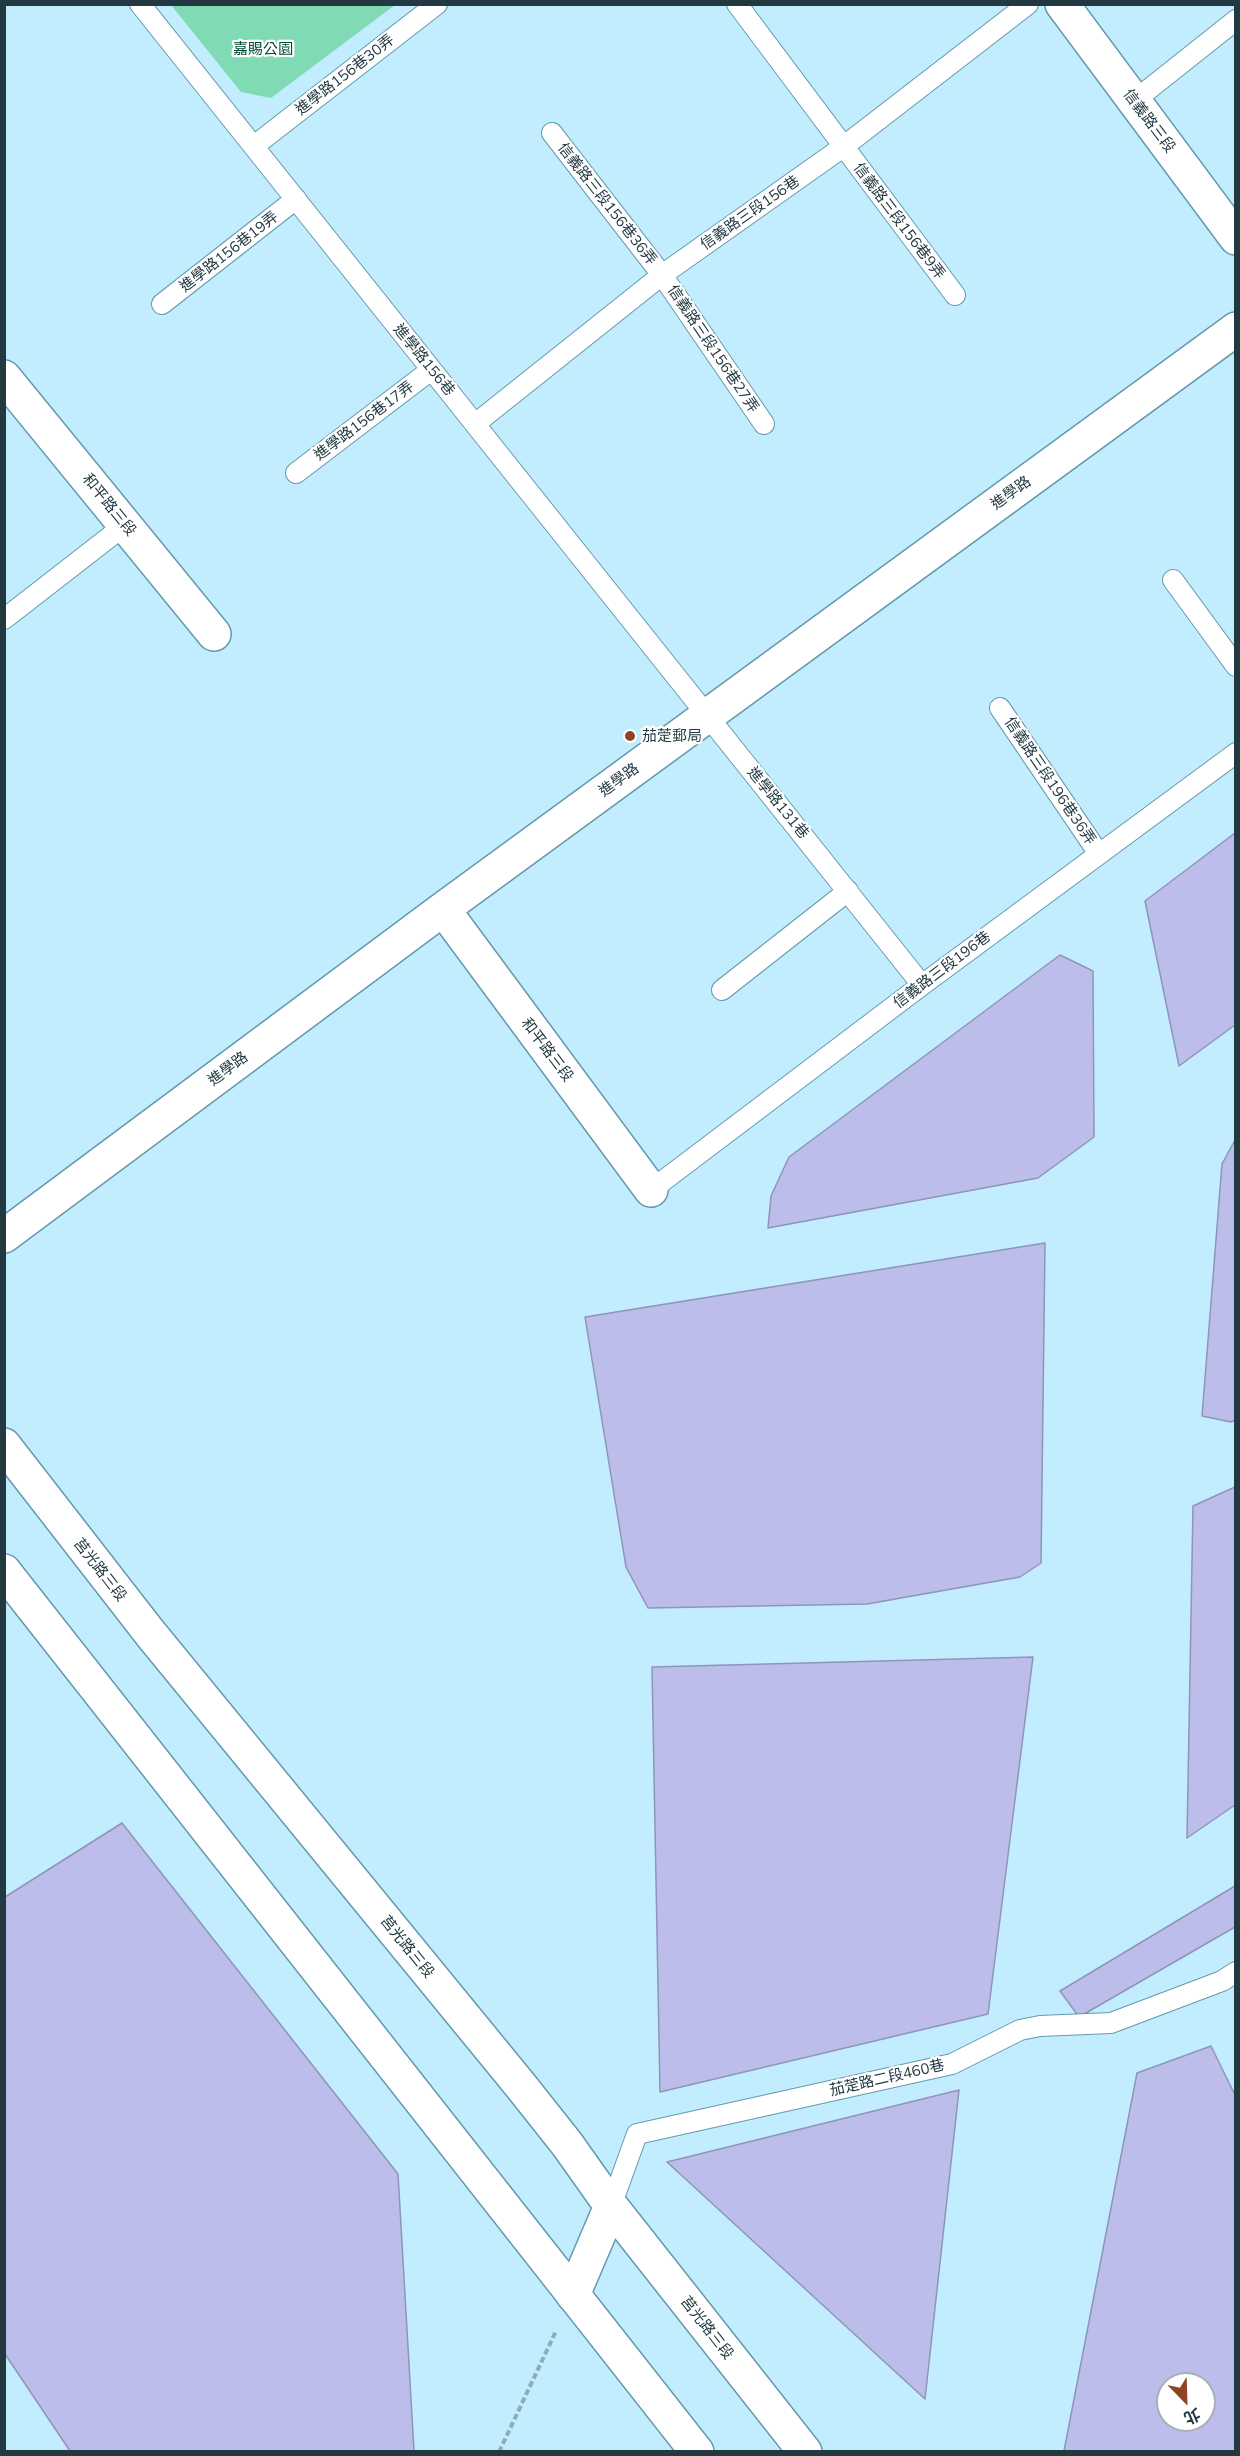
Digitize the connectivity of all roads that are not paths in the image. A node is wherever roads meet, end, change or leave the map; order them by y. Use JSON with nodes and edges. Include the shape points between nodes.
{"nodes":[{"id":1,"x":140,"y":4,"type":"edge"},
{"id":2,"x":437,"y":4,"type":"edge"},
{"id":3,"x":737,"y":4,"type":"edge"},
{"id":4,"x":1028,"y":4,"type":"edge"},
{"id":5,"x":1062,"y":4,"type":"edge"},
{"id":6,"x":1236,"y":20,"type":"edge"},
{"id":7,"x":1134,"y":101,"type":"junction"},
{"id":8,"x":552,"y":133,"type":"dead end"},
{"id":9,"x":254,"y":146,"type":"junction"},
{"id":10,"x":843,"y":147,"type":"junction"},
{"id":11,"x":296,"y":199,"type":"junction"},
{"id":12,"x":1236,"y":238,"type":"edge"},
{"id":13,"x":662,"y":275,"type":"junction"},
{"id":14,"x":955,"y":295,"type":"dead end"},
{"id":15,"x":162,"y":304,"type":"dead end"},
{"id":16,"x":1236,"y":329,"type":"edge"},
{"id":17,"x":432,"y":370,"type":"junction"},
{"id":18,"x":4,"y":376,"type":"edge"},
{"id":19,"x":764,"y":423,"type":"dead end"},
{"id":20,"x":475,"y":424,"type":"junction"},
{"id":21,"x":296,"y":473,"type":"dead end"},
{"id":22,"x":125,"y":525,"type":"junction"},
{"id":23,"x":1173,"y":580,"type":"dead end"},
{"id":24,"x":4,"y":619,"type":"edge"},
{"id":25,"x":214,"y":634,"type":"dead end"},
{"id":26,"x":1236,"y":666,"type":"edge"},
{"id":27,"x":1000,"y":708,"type":"dead end"},
{"id":28,"x":707,"y":716,"type":"junction"},
{"id":29,"x":1236,"y":753,"type":"edge"},
{"id":30,"x":1099,"y":854,"type":"junction"},
{"id":31,"x":848,"y":891,"type":"junction"},
{"id":32,"x":443,"y":909,"type":"junction"},
{"id":33,"x":922,"y":985,"type":"junction"},
{"id":34,"x":722,"y":990,"type":"dead end"},
{"id":35,"x":651,"y":1190,"type":"joint"},
{"id":36,"x":4,"y":1236,"type":"edge"},
{"id":37,"x":4,"y":1445,"type":"edge"},
{"id":38,"x":4,"y":1571,"type":"edge"},
{"id":39,"x":1236,"y":1972,"type":"edge"},
{"id":40,"x":611,"y":2206,"type":"junction"},
{"id":41,"x":573,"y":2295,"type":"junction"},
{"id":42,"x":697,"y":2451,"type":"edge"},
{"id":43,"x":805,"y":2451,"type":"edge"}],
"edges":[{"from":1,"to":9,"type":"lane","name":"進學路156巷"},
{"from":2,"to":9,"type":"lane","name":"進學路156巷30弄"},
{"from":3,"to":10,"type":"lane","name":"信義路三段156巷9弄"},
{"from":4,"to":10,"type":"lane","name":"信義路三段156巷"},
{"from":5,"to":7,"type":"street","name":"信義路三段"},
{"from":6,"to":7,"type":"lane"},
{"from":7,"to":12,"type":"street","name":"信義路三段"},
{"from":8,"to":13,"type":"lane","name":"信義路三段156巷36弄"},
{"from":9,"to":11,"type":"lane","name":"進學路156巷"},
{"from":10,"to":13,"type":"lane","name":"信義路三段156巷"},
{"from":10,"to":14,"type":"lane","name":"信義路三段156巷9弄"},
{"from":11,"to":15,"type":"lane","name":"進學路156巷19弄"},
{"from":11,"to":17,"type":"lane","name":"進學路156巷"},
{"from":13,"to":19,"type":"lane","name":"信義路三段156巷27弄"},
{"from":13,"to":20,"type":"lane","name":"信義路三段156巷"},
{"from":16,"to":28,"type":"street","name":"進學路"},
{"from":17,"to":20,"type":"lane","name":"進學路156巷"},
{"from":17,"to":21,"type":"lane","name":"進學路156巷17弄"},
{"from":18,"to":22,"type":"street","name":"和平路三段"},
{"from":20,"to":28,"type":"lane","name":"進學路156巷"},
{"from":22,"to":24,"type":"lane"},
{"from":22,"to":25,"type":"street","name":"和平路三段"},
{"from":23,"to":26,"type":"lane"},
{"from":27,"to":30,"type":"lane","name":"信義路三段196巷36弄"},
{"from":28,"to":31,"type":"lane","name":"進學路131巷"},
{"from":28,"to":32,"type":"street","name":"進學路"},
{"from":29,"to":30,"type":"lane","name":"信義路三段196巷"},
{"from":30,"to":33,"type":"lane","name":"信義路三段196巷"},
{"from":31,"to":33,"type":"lane","name":"進學路131巷"},
{"from":31,"to":34,"type":"lane"},
{"from":32,"to":35,"type":"street","name":"和平路三段"},
{"from":32,"to":36,"type":"street","name":"進學路"},
{"from":33,"to":35,"type":"lane","name":"信義路三段196巷"},
{"from":37,"to":40,"type":"street","name":"莒光路三段","via":[[150,1633],[521,2086]]},
{"from":38,"to":41,"type":"street"},
{"from":39,"to":40,"type":"lane","name":"茄萣路二段460巷","via":[[1222,1982],[1111,2023],[1020,2030],[952,2064],[637,2134]]},
{"from":40,"to":41,"type":"street"},
{"from":40,"to":43,"type":"street","name":"莒光路三段"},
{"from":41,"to":42,"type":"street"}]}
